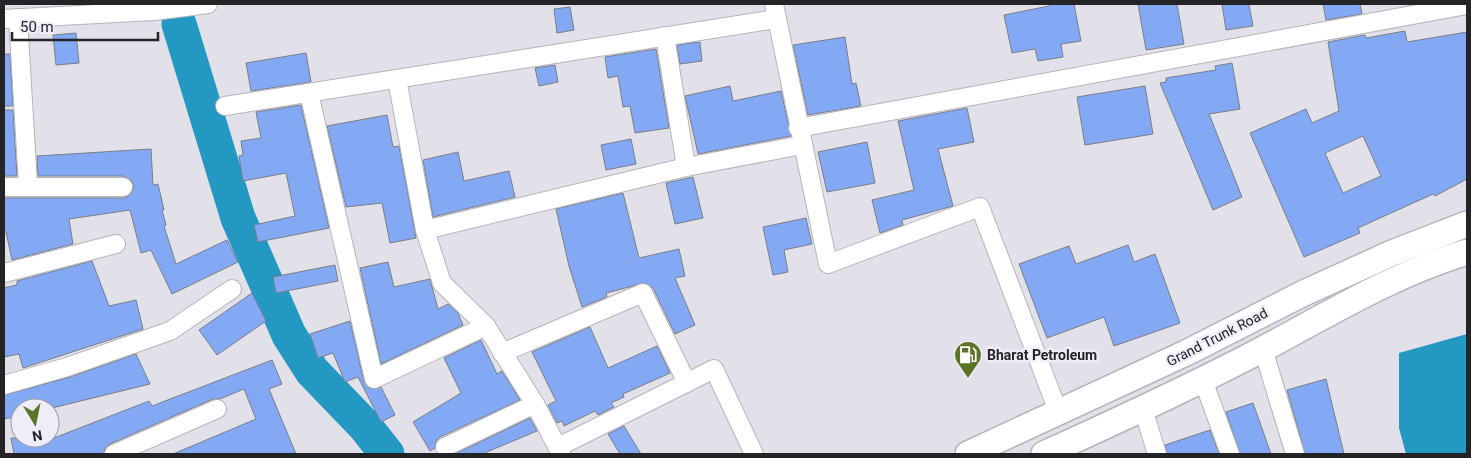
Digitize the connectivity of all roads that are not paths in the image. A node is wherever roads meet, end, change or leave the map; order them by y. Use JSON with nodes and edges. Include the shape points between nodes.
{"nodes":[{"id":1,"x":208,"y":4,"type":"edge"},
{"id":2,"x":1467,"y":5,"type":"edge"},
{"id":3,"x":775,"y":11,"type":"edge"},
{"id":4,"x":11,"y":18,"type":"edge"},
{"id":5,"x":665,"y":36,"type":"junction"},
{"id":6,"x":397,"y":79,"type":"junction"},
{"id":7,"x":309,"y":93,"type":"junction"},
{"id":8,"x":225,"y":106,"type":"dead end"},
{"id":9,"x":800,"y":137,"type":"junction"},
{"id":10,"x":686,"y":167,"type":"junction"},
{"id":11,"x":28,"y":185,"type":"junction"},
{"id":12,"x":4,"y":187,"type":"edge"},
{"id":13,"x":123,"y":187,"type":"dead end"},
{"id":14,"x":1467,"y":224,"type":"edge"},
{"id":15,"x":424,"y":230,"type":"junction"},
{"id":16,"x":116,"y":244,"type":"dead end"},
{"id":17,"x":1467,"y":252,"type":"edge"},
{"id":18,"x":4,"y":273,"type":"edge"},
{"id":19,"x":232,"y":289,"type":"dead end"},
{"id":20,"x":486,"y":326,"type":"junction"},
{"id":21,"x":1263,"y":349,"type":"junction"},
{"id":22,"x":502,"y":352,"type":"junction"},
{"id":23,"x":1203,"y":380,"type":"junction"},
{"id":24,"x":687,"y":383,"type":"junction"},
{"id":25,"x":4,"y":385,"type":"edge"},
{"id":26,"x":535,"y":404,"type":"junction"},
{"id":27,"x":217,"y":409,"type":"dead end"},
{"id":28,"x":1143,"y":409,"type":"junction"},
{"id":29,"x":1059,"y":414,"type":"junction"},
{"id":30,"x":445,"y":447,"type":"dead end"},
{"id":31,"x":1074,"y":448,"type":"edge"},
{"id":32,"x":560,"y":451,"type":"edge"},
{"id":33,"x":114,"y":454,"type":"edge"},
{"id":34,"x":754,"y":454,"type":"edge"},
{"id":35,"x":968,"y":454,"type":"edge"},
{"id":36,"x":1044,"y":454,"type":"edge"},
{"id":37,"x":1157,"y":454,"type":"edge"},
{"id":38,"x":1230,"y":454,"type":"edge"},
{"id":39,"x":1295,"y":454,"type":"edge"}],
"edges":[{"from":1,"to":4,"type":"street","via":[[154,11]]},
{"from":2,"to":9,"type":"street"},
{"from":3,"to":5,"type":"street"},
{"from":3,"to":9,"type":"street"},
{"from":4,"to":11,"type":"street"},
{"from":5,"to":6,"type":"street"},
{"from":5,"to":10,"type":"street"},
{"from":6,"to":7,"type":"street"},
{"from":6,"to":15,"type":"street"},
{"from":7,"to":8,"type":"street"},
{"from":7,"to":20,"type":"street","via":[[374,379]]},
{"from":9,"to":10,"type":"street"},
{"from":9,"to":29,"type":"street","via":[[828,264],[980,207]]},
{"from":10,"to":15,"type":"street"},
{"from":11,"to":12,"type":"street"},
{"from":11,"to":13,"type":"street"},
{"from":14,"to":29,"type":"main road","name":"Grand Trunk Road","via":[[1392,253],[1304,293]]},
{"from":15,"to":20,"type":"street","via":[[442,282]]},
{"from":16,"to":18,"type":"street"},
{"from":17,"to":21,"type":"main road","via":[[1333,309]]},
{"from":19,"to":25,"type":"street","via":[[170,331]]},
{"from":20,"to":22,"type":"street"},
{"from":21,"to":23,"type":"main road"},
{"from":21,"to":39,"type":"street"},
{"from":22,"to":24,"type":"street","via":[[642,293]]},
{"from":22,"to":26,"type":"street"},
{"from":23,"to":28,"type":"main road"},
{"from":23,"to":38,"type":"street"},
{"from":24,"to":32,"type":"street"},
{"from":24,"to":34,"type":"street","via":[[714,369]]},
{"from":26,"to":30,"type":"street"},
{"from":26,"to":32,"type":"street"},
{"from":27,"to":33,"type":"street"},
{"from":28,"to":31,"type":"main road"},
{"from":28,"to":37,"type":"street"},
{"from":29,"to":35,"type":"main road","name":"Grand Trunk Road"},
{"from":31,"to":36,"type":"main road"}]}
